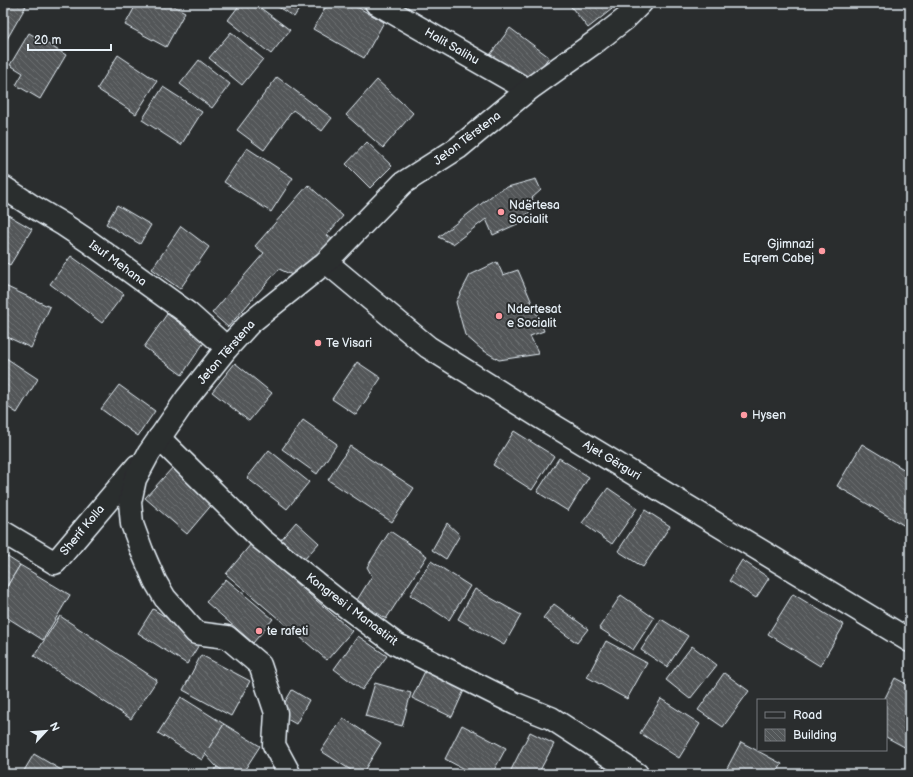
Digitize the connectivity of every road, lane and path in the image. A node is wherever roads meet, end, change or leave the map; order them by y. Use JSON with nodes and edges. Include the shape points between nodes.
{"nodes":[{"id":1,"x":376,"y":3,"type":"edge"},
{"id":2,"x":641,"y":3,"type":"edge"},
{"id":3,"x":528,"y":90,"type":"junction"},
{"id":4,"x":3,"y":187,"type":"edge"},
{"id":5,"x":326,"y":262,"type":"junction"},
{"id":6,"x":227,"y":348,"type":"junction"},
{"id":7,"x":154,"y":446,"type":"junction"},
{"id":8,"x":3,"y":532,"type":"edge"},
{"id":9,"x":910,"y":641,"type":"edge"},
{"id":10,"x":287,"y":774,"type":"edge"},
{"id":11,"x":637,"y":774,"type":"edge"}],
"edges":[{"from":1,"to":3,"type":"street","name":"Halit Salihu"},
{"from":2,"to":3,"type":"street","name":"Jeton Tërstena","via":[[626,20]]},
{"from":3,"to":5,"type":"street","name":"Jeton Tërstena","via":[[458,148],[403,184]]},
{"from":4,"to":6,"type":"street","name":"Isuf Mehana","via":[[64,224],[189,314]]},
{"from":5,"to":6,"type":"street","name":"Jeton Tërstena","via":[[250,323]]},
{"from":5,"to":9,"type":"street","name":"Ajet Gërguri","via":[[428,347]]},
{"from":6,"to":7,"type":"street","name":"Jeton Tërstena","via":[[187,398]]},
{"from":7,"to":8,"type":"street","name":"Sherif Kolla","via":[[55,563]]},
{"from":7,"to":10,"type":"street","name":"Jeton Tërstena","via":[[135,479],[130,502],[132,524],[142,551],[165,598],[196,633],[227,637],[260,665],[276,713],[274,744],[288,771]]},
{"from":7,"to":11,"type":"street","name":"Kongresi i Manastirit","via":[[261,539],[396,644],[516,704],[551,718]]}]}
